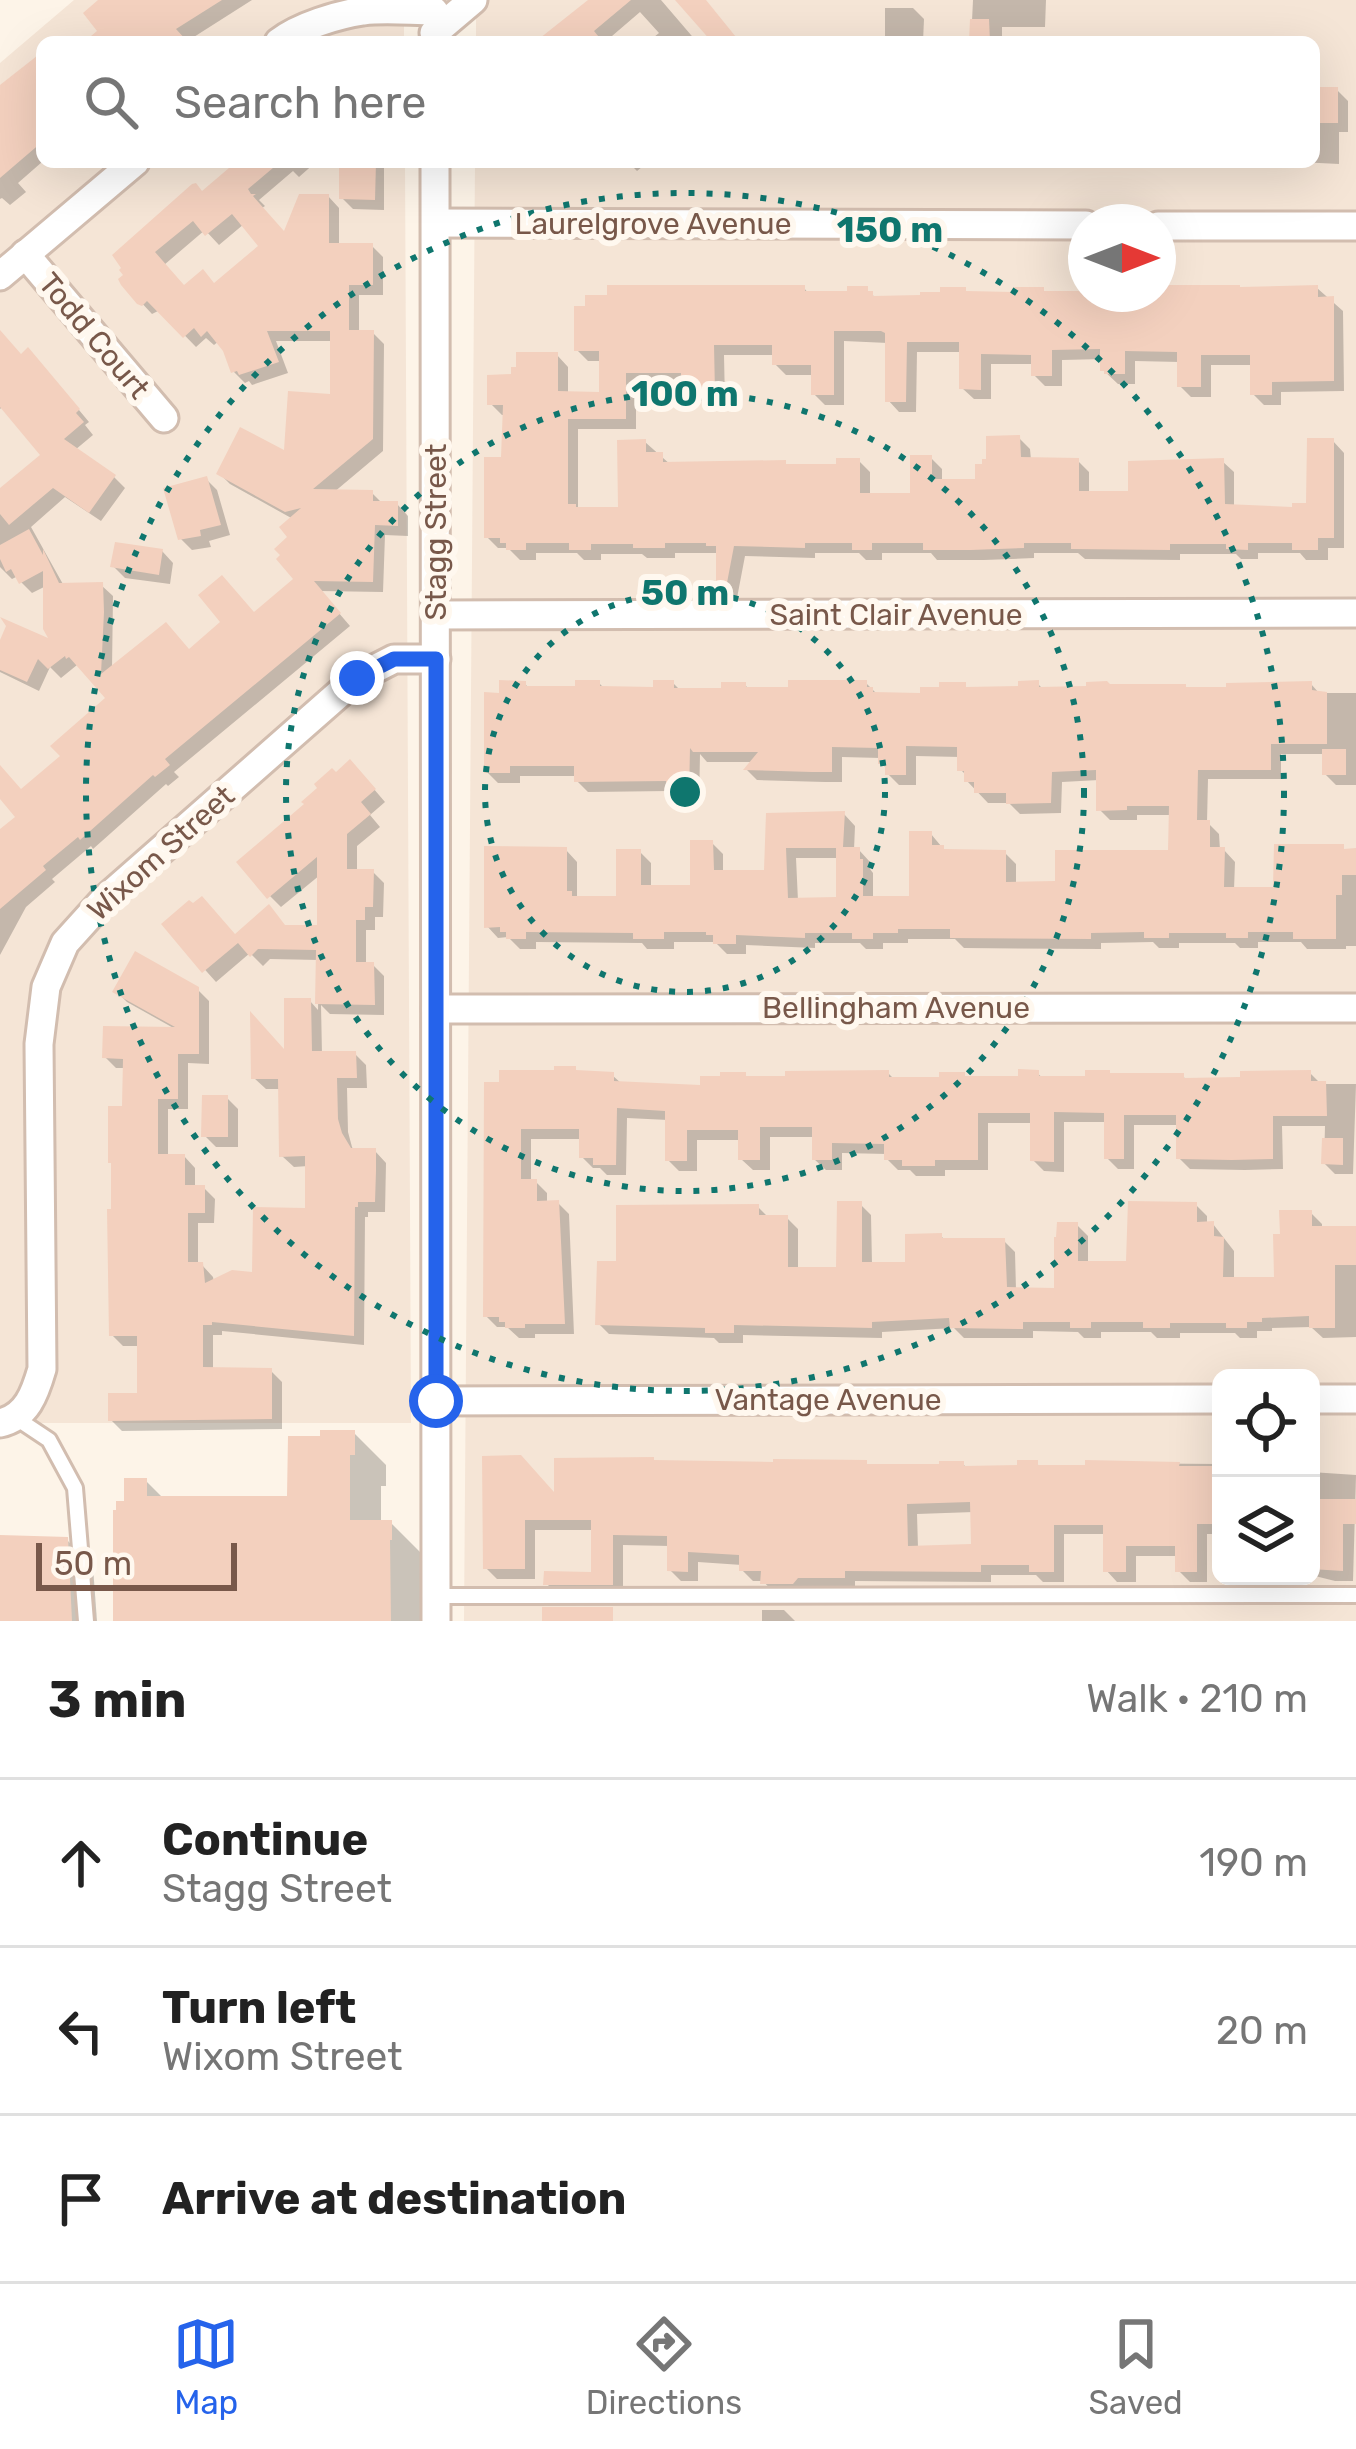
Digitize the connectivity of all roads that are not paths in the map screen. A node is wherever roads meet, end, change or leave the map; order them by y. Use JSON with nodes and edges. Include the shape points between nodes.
{"nodes":[{"id":1,"x":472,"y":0,"type":"edge"},
{"id":2,"x":434,"y":21,"type":"edge"},
{"id":3,"x":286,"y":36,"type":"edge"},
{"id":4,"x":128,"y":168,"type":"edge"},
{"id":5,"x":435,"y":168,"type":"edge"},
{"id":6,"x":436,"y":223,"type":"junction"},
{"id":7,"x":1068,"y":225,"type":"edge"},
{"id":8,"x":1176,"y":226,"type":"edge"},
{"id":9,"x":1356,"y":226,"type":"edge"},
{"id":10,"x":25,"y":254,"type":"junction"},
{"id":11,"x":0,"y":276,"type":"edge"},
{"id":12,"x":164,"y":418,"type":"dead end"},
{"id":13,"x":1356,"y":613,"type":"edge"},
{"id":14,"x":436,"y":615,"type":"junction"},
{"id":15,"x":436,"y":659,"type":"junction"},
{"id":16,"x":1356,"y":1008,"type":"edge"},
{"id":17,"x":436,"y":1009,"type":"junction"},
{"id":18,"x":1212,"y":1399,"type":"edge"},
{"id":19,"x":1320,"y":1399,"type":"edge"},
{"id":20,"x":1356,"y":1399,"type":"edge"},
{"id":21,"x":436,"y":1401,"type":"junction"},
{"id":22,"x":8,"y":1420,"type":"edge"},
{"id":23,"x":1356,"y":1595,"type":"edge"},
{"id":24,"x":436,"y":1609,"type":"edge"},
{"id":25,"x":86,"y":1621,"type":"edge"}],
"edges":[{"from":1,"to":2,"type":"street"},
{"from":2,"to":3,"type":"street","via":[[365,11]]},
{"from":4,"to":10,"type":"street"},
{"from":5,"to":6,"type":"street","name":"Stagg Street"},
{"from":6,"to":7,"type":"street","name":"Laurelgrove Avenue"},
{"from":6,"to":14,"type":"street","name":"Stagg Street"},
{"from":8,"to":9,"type":"street"},
{"from":10,"to":11,"type":"street"},
{"from":10,"to":12,"type":"street","name":"Todd Court"},
{"from":13,"to":14,"type":"street","name":"Saint Clair Avenue"},
{"from":14,"to":15,"type":"street","name":"Stagg Street"},
{"from":15,"to":17,"type":"street","name":"Stagg Street"},
{"from":15,"to":22,"type":"street","name":"Wixom Street","via":[[394,659],[357,678],[64,943],[46,987],[39,1044],[43,1369],[33,1398]]},
{"from":16,"to":17,"type":"street","name":"Bellingham Avenue"},
{"from":17,"to":21,"type":"street","name":"Stagg Street"},
{"from":18,"to":21,"type":"street","name":"Vantage Avenue"},
{"from":19,"to":20,"type":"street"},
{"from":21,"to":24,"type":"street","name":"Stagg Street"},
{"from":22,"to":25,"type":"lane","via":[[49,1440],[75,1488]]},
{"from":23,"to":24,"type":"lane"}]}
